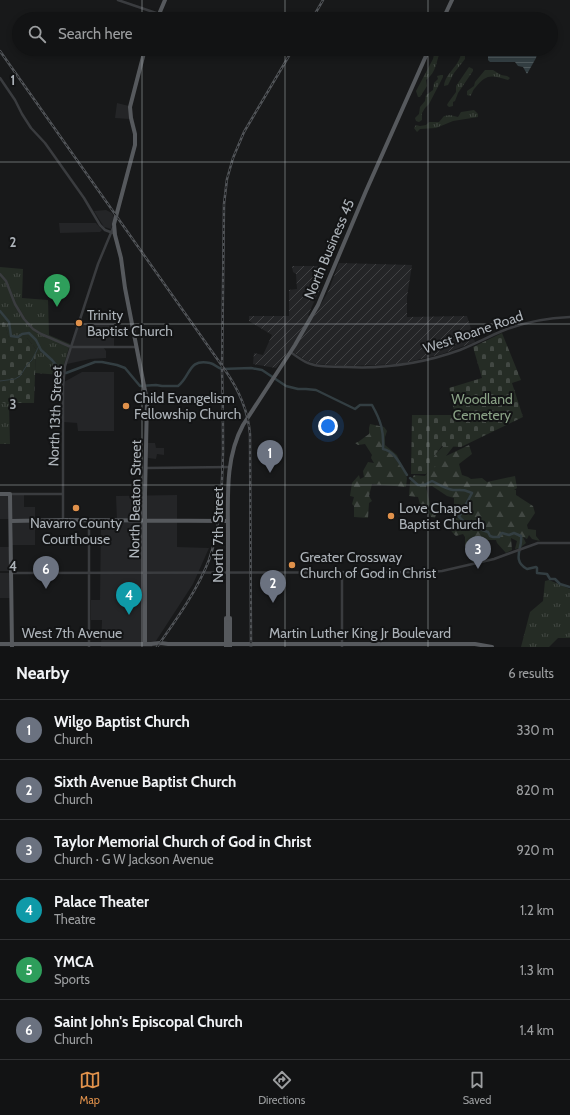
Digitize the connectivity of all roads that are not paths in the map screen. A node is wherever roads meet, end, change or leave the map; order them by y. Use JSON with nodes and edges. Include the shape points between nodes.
{"nodes":[{"id":1,"x":118,"y":0,"type":"edge"},
{"id":2,"x":165,"y":0,"type":"edge"},
{"id":3,"x":452,"y":0,"type":"edge"},
{"id":4,"x":146,"y":12,"type":"edge"},
{"id":5,"x":160,"y":12,"type":"edge"},
{"id":6,"x":446,"y":12,"type":"edge"},
{"id":7,"x":144,"y":56,"type":"edge"},
{"id":8,"x":427,"y":56,"type":"edge"},
{"id":9,"x":0,"y":78,"type":"edge"},
{"id":10,"x":113,"y":234,"type":"junction"},
{"id":11,"x":0,"y":274,"type":"edge"},
{"id":12,"x":570,"y":317,"type":"edge"},
{"id":13,"x":71,"y":347,"type":"junction"},
{"id":14,"x":137,"y":347,"type":"junction"},
{"id":15,"x":290,"y":352,"type":"junction"},
{"id":16,"x":234,"y":448,"type":"joint"},
{"id":17,"x":230,"y":467,"type":"junction"},
{"id":18,"x":146,"y":468,"type":"junction"},
{"id":19,"x":0,"y":494,"type":"edge"},
{"id":20,"x":10,"y":494,"type":"junction"},
{"id":21,"x":63,"y":494,"type":"junction"},
{"id":22,"x":63,"y":520,"type":"junction"},
{"id":23,"x":89,"y":520,"type":"junction"},
{"id":24,"x":145,"y":520,"type":"junction"},
{"id":25,"x":11,"y":521,"type":"junction"},
{"id":26,"x":228,"y":521,"type":"junction"},
{"id":27,"x":570,"y":543,"type":"edge"},
{"id":28,"x":11,"y":572,"type":"junction"},
{"id":29,"x":89,"y":572,"type":"junction"},
{"id":30,"x":145,"y":572,"type":"junction"},
{"id":31,"x":228,"y":572,"type":"junction"},
{"id":32,"x":342,"y":572,"type":"junction"},
{"id":33,"x":228,"y":582,"type":"junction"},
{"id":34,"x":0,"y":644,"type":"edge"},
{"id":35,"x":145,"y":644,"type":"junction"},
{"id":36,"x":168,"y":644,"type":"joint"},
{"id":37,"x":12,"y":646,"type":"edge"},
{"id":38,"x":90,"y":646,"type":"edge"},
{"id":39,"x":228,"y":646,"type":"edge"},
{"id":40,"x":342,"y":646,"type":"edge"},
{"id":41,"x":492,"y":647,"type":"edge"}],
"edges":[{"from":1,"to":4,"type":"street"},
{"from":2,"to":5,"type":"main road"},
{"from":3,"to":6,"type":"main road"},
{"from":7,"to":10,"type":"main road","name":"North Beaton Street","via":[[130,107],[135,145]]},
{"from":8,"to":15,"type":"main road","name":"North Business 45","via":[[323,293]]},
{"from":9,"to":10,"type":"street","via":[[22,114],[49,148],[100,225]]},
{"from":10,"to":13,"type":"street","name":"North 13th Street","via":[[98,264]]},
{"from":10,"to":14,"type":"main road","name":"North Beaton Street","via":[[121,258]]},
{"from":11,"to":13,"type":"street","via":[[30,326],[41,334]]},
{"from":12,"to":15,"type":"street","name":"West Roane Road","via":[[524,324],[459,350],[405,364],[319,366]]},
{"from":13,"to":14,"type":"street"},
{"from":13,"to":21,"type":"street","name":"North 13th Street","via":[[64,377]]},
{"from":14,"to":18,"type":"main road","name":"North Beaton Street","via":[[147,401]]},
{"from":15,"to":16,"type":"main road","name":"North Business 45","via":[[243,425]]},
{"from":16,"to":17,"type":"main road","name":"North 7th Street"},
{"from":17,"to":18,"type":"street"},
{"from":17,"to":26,"type":"main road","name":"North 7th Street"},
{"from":18,"to":24,"type":"main road","name":"North Beaton Street"},
{"from":19,"to":20,"type":"main road"},
{"from":20,"to":21,"type":"street"},
{"from":20,"to":25,"type":"main road"},
{"from":21,"to":22,"type":"street","name":"North 13th Street"},
{"from":22,"to":23,"type":"main road"},
{"from":22,"to":25,"type":"main road"},
{"from":23,"to":24,"type":"main road"},
{"from":23,"to":29,"type":"street"},
{"from":24,"to":26,"type":"main road"},
{"from":24,"to":30,"type":"main road","name":"North Beaton Street"},
{"from":25,"to":28,"type":"main road"},
{"from":26,"to":31,"type":"main road","name":"North 7th Street"},
{"from":27,"to":32,"type":"street","via":[[538,543],[494,559],[442,571]]},
{"from":28,"to":29,"type":"street"},
{"from":28,"to":37,"type":"main road"},
{"from":29,"to":30,"type":"street"},
{"from":29,"to":38,"type":"street"},
{"from":30,"to":31,"type":"street"},
{"from":30,"to":35,"type":"main road","name":"North Beaton Street"},
{"from":31,"to":32,"type":"street"},
{"from":31,"to":33,"type":"main road","name":"North 7th Street"},
{"from":32,"to":40,"type":"street"},
{"from":33,"to":39,"type":"main road","name":"North 7th Street","bridge":true},
{"from":33,"to":39,"type":"main road"},
{"from":34,"to":37,"type":"main road","name":"West 7th Avenue"},
{"from":35,"to":36,"type":"main road","name":"West 7th Avenue"},
{"from":35,"to":38,"type":"main road","name":"West 7th Avenue"},
{"from":36,"to":39,"type":"main road","name":"Martin Luther King Jr Boulevard"},
{"from":37,"to":38,"type":"main road","name":"West 7th Avenue"},
{"from":39,"to":40,"type":"main road","name":"Martin Luther King Jr Boulevard"},
{"from":40,"to":41,"type":"main road","name":"Martin Luther King Jr Boulevard","via":[[475,644]]}]}
